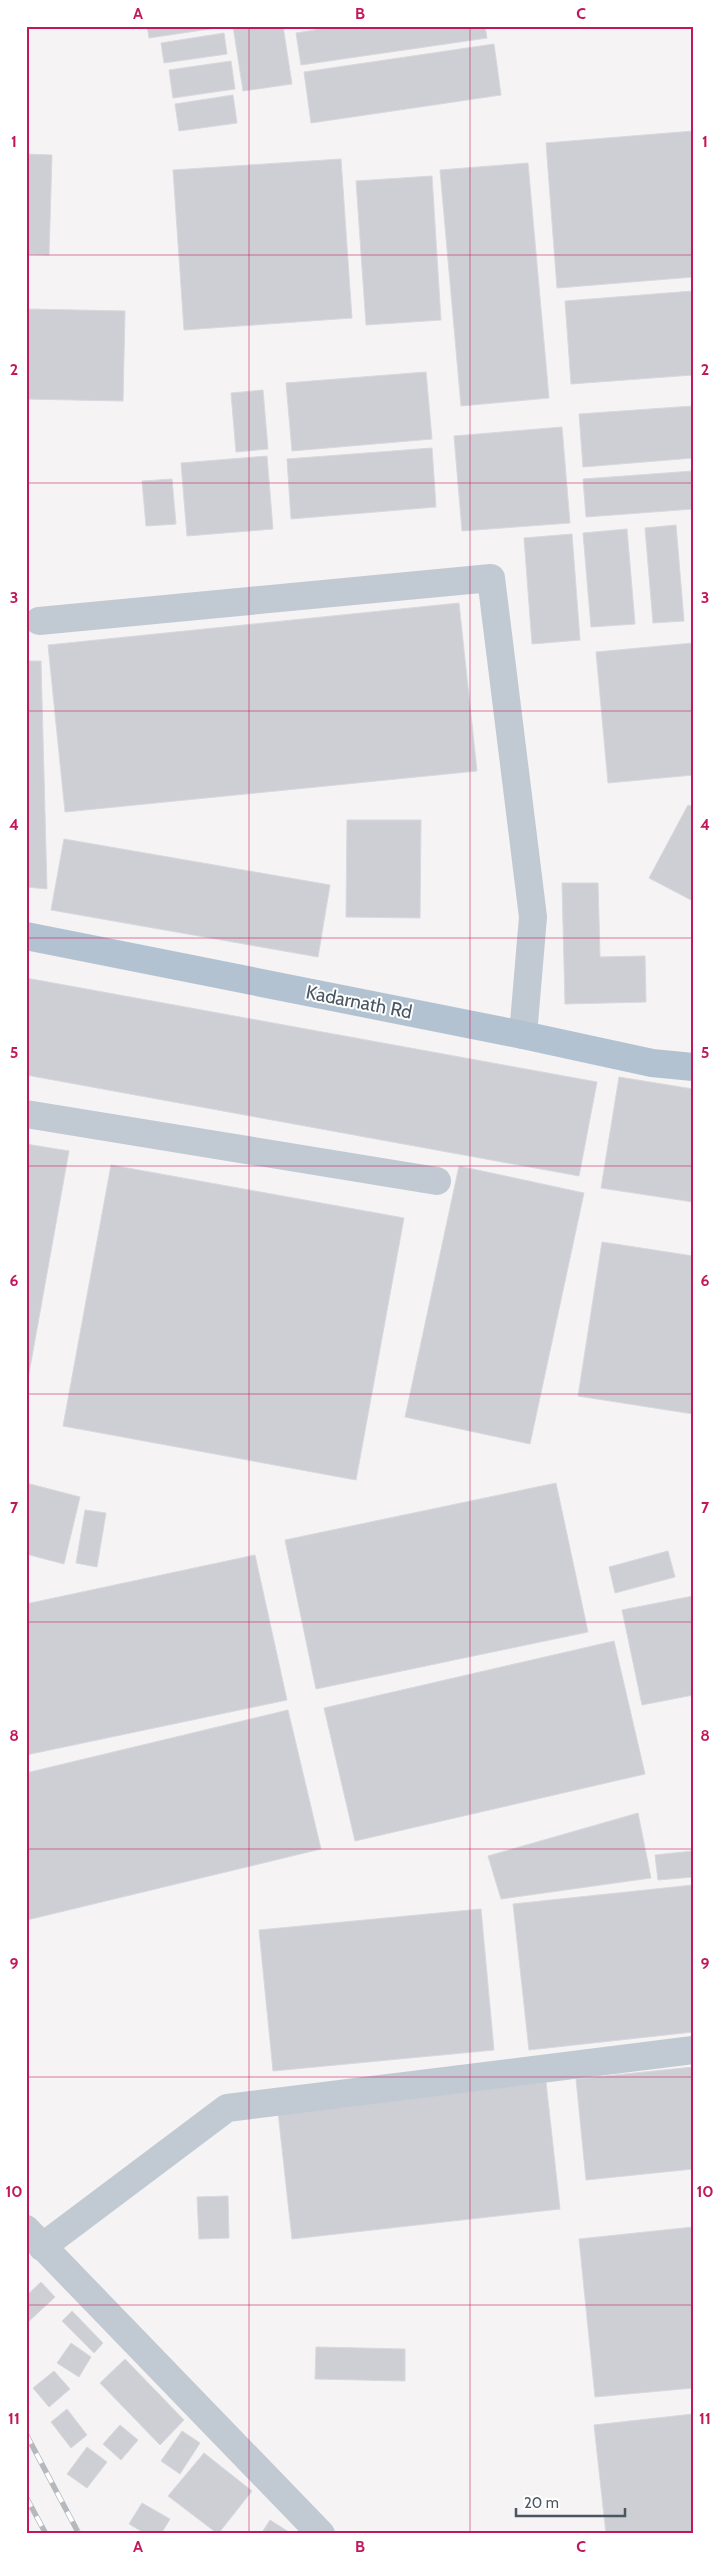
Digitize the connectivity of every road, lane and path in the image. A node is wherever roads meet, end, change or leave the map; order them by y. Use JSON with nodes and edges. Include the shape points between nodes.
{"nodes":[{"id":1,"x":39,"y":621,"type":"dead end"},
{"id":2,"x":26,"y":936,"type":"edge"},
{"id":3,"x":523,"y":1035,"type":"junction"},
{"id":4,"x":693,"y":1067,"type":"edge"},
{"id":5,"x":26,"y":1114,"type":"edge"},
{"id":6,"x":437,"y":1181,"type":"dead end"},
{"id":7,"x":693,"y":2050,"type":"edge"},
{"id":8,"x":34,"y":2238,"type":"edge"},
{"id":9,"x":321,"y":2534,"type":"edge"}],
"edges":[{"from":1,"to":3,"type":"street","via":[[491,578],[533,917]]},
{"from":2,"to":3,"type":"main road","name":"Kadarnath Rd"},
{"from":3,"to":4,"type":"main road","name":"Kadarnath Rd","via":[[652,1063]]},
{"from":5,"to":6,"type":"street"},
{"from":7,"to":8,"type":"street","via":[[227,2108]]},
{"from":8,"to":9,"type":"street"}]}
